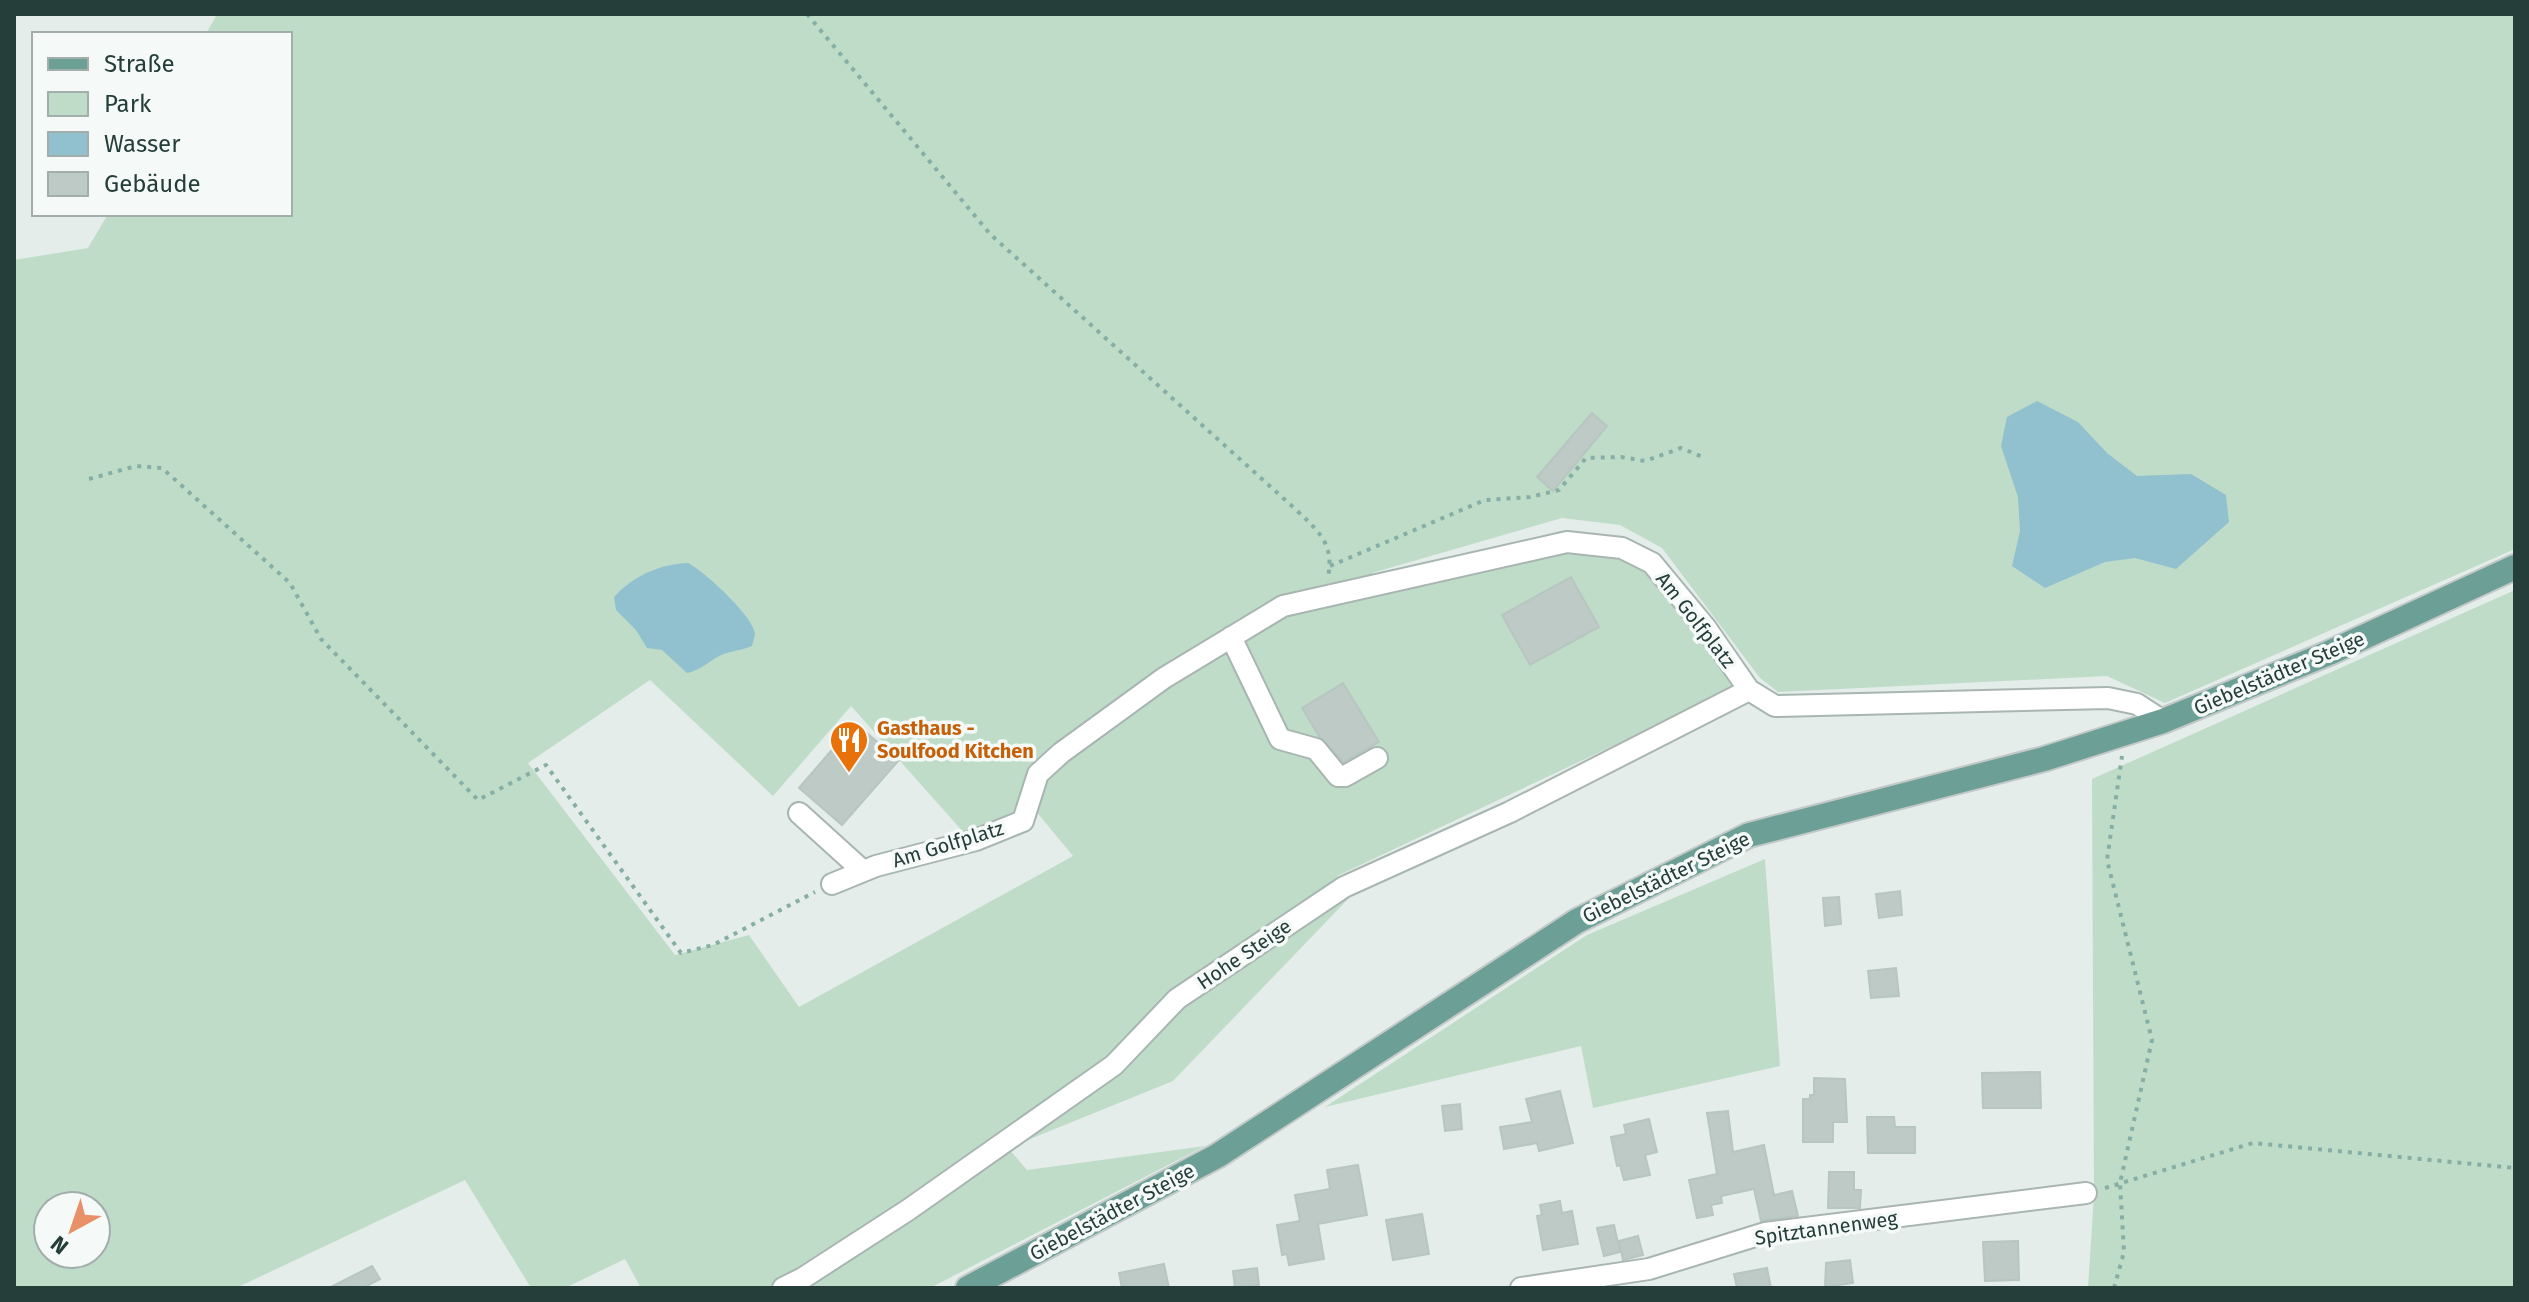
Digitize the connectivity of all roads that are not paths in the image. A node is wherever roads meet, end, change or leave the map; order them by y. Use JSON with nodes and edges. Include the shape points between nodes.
{"nodes":[{"id":1,"x":2515,"y":567,"type":"edge"},
{"id":2,"x":1231,"y":637,"type":"junction"},
{"id":3,"x":1749,"y":690,"type":"junction"},
{"id":4,"x":2163,"y":721,"type":"junction"},
{"id":5,"x":1377,"y":758,"type":"dead end"},
{"id":6,"x":799,"y":813,"type":"dead end"},
{"id":7,"x":863,"y":871,"type":"junction"},
{"id":8,"x":832,"y":884,"type":"road end"},
{"id":9,"x":2086,"y":1193,"type":"road end"},
{"id":10,"x":783,"y":1288,"type":"edge"},
{"id":11,"x":968,"y":1288,"type":"edge"},
{"id":12,"x":1521,"y":1288,"type":"edge"}],
"edges":[{"from":1,"to":4,"type":"main road","name":"Giebelstädter Steige","via":[[2329,653]]},
{"from":2,"to":3,"type":"street","name":"Am Golfplatz","via":[[1283,606],[1567,542],[1622,548],[1652,563]]},
{"from":2,"to":5,"type":"street","via":[[1280,739],[1316,749],[1338,776]]},
{"from":2,"to":7,"type":"street","name":"Am Golfplatz","via":[[1061,753],[1038,774],[1023,821],[976,840]]},
{"from":3,"to":4,"type":"street","via":[[1775,706],[2108,698],[2137,704]]},
{"from":3,"to":10,"type":"street","name":"Hohe Steige","via":[[1510,812],[1344,887],[1177,999],[1114,1065],[908,1210]]},
{"from":4,"to":11,"type":"main road","name":"Giebelstädter Steige","via":[[2044,759],[1749,835],[1577,921],[1217,1156]]},
{"from":6,"to":7,"type":"street"},
{"from":7,"to":8,"type":"street","name":"Am Golfplatz"},
{"from":9,"to":12,"type":"street","name":"Spitztannenweg","via":[[1765,1233],[1649,1269]]}]}
